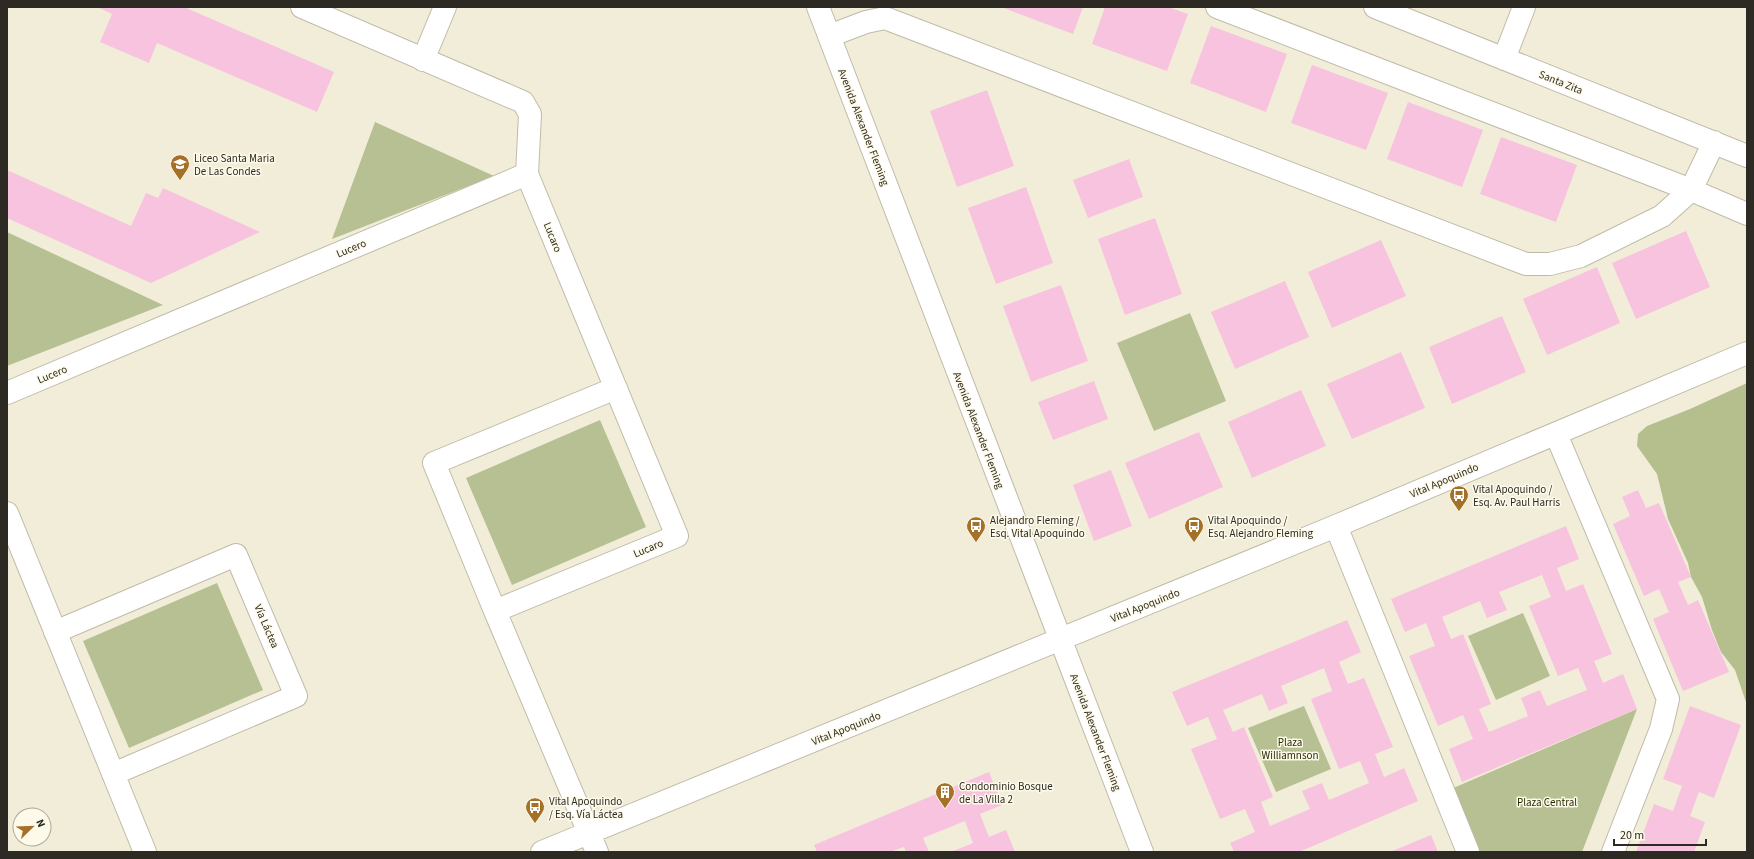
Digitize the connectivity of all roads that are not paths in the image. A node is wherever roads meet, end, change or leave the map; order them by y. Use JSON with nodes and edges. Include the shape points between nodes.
{"nodes":[{"id":1,"x":302,"y":7,"type":"edge"},
{"id":2,"x":445,"y":7,"type":"edge"},
{"id":3,"x":818,"y":7,"type":"edge"},
{"id":4,"x":1217,"y":7,"type":"edge"},
{"id":5,"x":1374,"y":7,"type":"edge"},
{"id":6,"x":1524,"y":7,"type":"edge"},
{"id":7,"x":883,"y":12,"type":"edge"},
{"id":8,"x":829,"y":36,"type":"junction"},
{"id":9,"x":1504,"y":59,"type":"junction"},
{"id":10,"x":423,"y":60,"type":"junction"},
{"id":11,"x":1714,"y":142,"type":"junction"},
{"id":12,"x":1747,"y":156,"type":"edge"},
{"id":13,"x":527,"y":174,"type":"junction"},
{"id":14,"x":1691,"y":190,"type":"junction"},
{"id":15,"x":1747,"y":214,"type":"edge"},
{"id":16,"x":1747,"y":353,"type":"edge"},
{"id":17,"x":616,"y":388,"type":"junction"},
{"id":18,"x":7,"y":393,"type":"edge"},
{"id":19,"x":1556,"y":434,"type":"junction"},
{"id":20,"x":7,"y":513,"type":"edge"},
{"id":21,"x":1336,"y":526,"type":"junction"},
{"id":22,"x":495,"y":611,"type":"junction"},
{"id":23,"x":55,"y":632,"type":"junction"},
{"id":24,"x":1060,"y":640,"type":"junction"},
{"id":25,"x":113,"y":774,"type":"junction"},
{"id":26,"x":593,"y":842,"type":"edge"},
{"id":27,"x":145,"y":852,"type":"edge"},
{"id":28,"x":542,"y":852,"type":"edge"},
{"id":29,"x":1142,"y":852,"type":"edge"},
{"id":30,"x":1468,"y":852,"type":"edge"},
{"id":31,"x":1613,"y":852,"type":"edge"}],
"edges":[{"from":1,"to":10,"type":"street"},
{"from":2,"to":10,"type":"street"},
{"from":3,"to":8,"type":"street","name":"Avenida Alexander Fleming"},
{"from":4,"to":14,"type":"street"},
{"from":5,"to":9,"type":"street","name":"Santa Zita"},
{"from":6,"to":9,"type":"street"},
{"from":7,"to":8,"type":"street","via":[[866,22]]},
{"from":7,"to":14,"type":"street","via":[[1526,264],[1550,264],[1581,256],[1662,216]]},
{"from":8,"to":24,"type":"street","name":"Avenida Alexander Fleming"},
{"from":9,"to":11,"type":"street","name":"Santa Zita"},
{"from":10,"to":13,"type":"street","via":[[523,102],[530,114]]},
{"from":11,"to":12,"type":"street","name":"Santa Zita"},
{"from":11,"to":14,"type":"street"},
{"from":13,"to":17,"type":"street","name":"Lucaro"},
{"from":13,"to":18,"type":"street","name":"Lucero"},
{"from":14,"to":15,"type":"street"},
{"from":16,"to":19,"type":"street","name":"Vital Apoquindo"},
{"from":17,"to":22,"type":"street","name":"Lucaro","via":[[677,536]]},
{"from":17,"to":22,"type":"street","via":[[434,463]]},
{"from":19,"to":21,"type":"street","name":"Vital Apoquindo"},
{"from":19,"to":31,"type":"street","via":[[1668,699],[1661,728]]},
{"from":20,"to":23,"type":"street"},
{"from":21,"to":24,"type":"street","name":"Vital Apoquindo"},
{"from":21,"to":30,"type":"street"},
{"from":22,"to":26,"type":"street"},
{"from":23,"to":25,"type":"street"},
{"from":23,"to":25,"type":"street","name":"Vía Láctea","via":[[236,555],[296,696]]},
{"from":24,"to":26,"type":"street","name":"Vital Apoquindo"},
{"from":24,"to":29,"type":"street","name":"Avenida Alexander Fleming"},
{"from":25,"to":27,"type":"street"},
{"from":26,"to":28,"type":"street","name":"Vital Apoquindo"}]}
